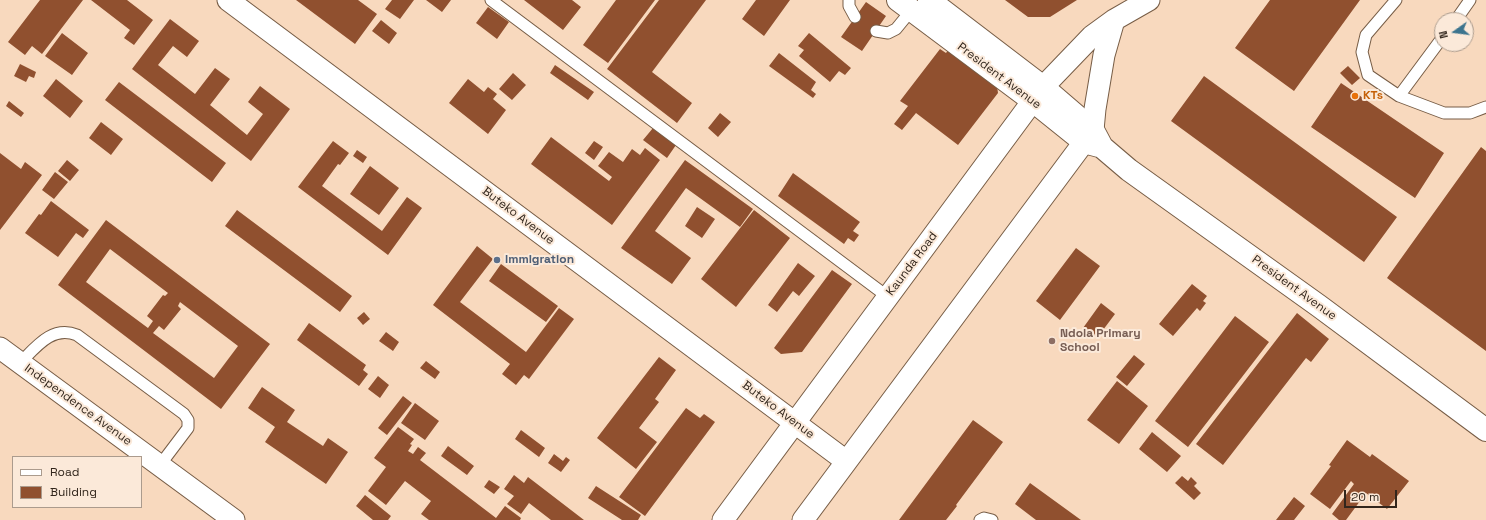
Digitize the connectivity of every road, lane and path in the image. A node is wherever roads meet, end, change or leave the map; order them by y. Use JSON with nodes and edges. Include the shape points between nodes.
{"nodes":[{"id":1,"x":228,"y":0,"type":"edge"},
{"id":2,"x":491,"y":0,"type":"edge"},
{"id":3,"x":849,"y":0,"type":"edge"},
{"id":4,"x":1149,"y":0,"type":"edge"},
{"id":5,"x":1396,"y":0,"type":"edge"},
{"id":6,"x":1470,"y":0,"type":"edge"},
{"id":7,"x":914,"y":2,"type":"edge"},
{"id":8,"x":1462,"y":12,"type":"edge"},
{"id":9,"x":855,"y":17,"type":"dead end"},
{"id":10,"x":1114,"y":20,"type":"junction"},
{"id":11,"x":876,"y":31,"type":"dead end"},
{"id":12,"x":1434,"y":49,"type":"edge"},
{"id":13,"x":1038,"y":94,"type":"junction"},
{"id":14,"x":1399,"y":96,"type":"junction"},
{"id":15,"x":1486,"y":107,"type":"edge"},
{"id":16,"x":1093,"y":140,"type":"junction"},
{"id":17,"x":888,"y":297,"type":"junction"},
{"id":18,"x":0,"y":348,"type":"edge"},
{"id":19,"x":20,"y":363,"type":"junction"},
{"id":20,"x":795,"y":423,"type":"junction"},
{"id":21,"x":1486,"y":430,"type":"edge"},
{"id":22,"x":846,"y":460,"type":"junction"},
{"id":23,"x":160,"y":465,"type":"junction"},
{"id":24,"x":234,"y":520,"type":"edge"},
{"id":25,"x":723,"y":520,"type":"edge"},
{"id":26,"x":803,"y":520,"type":"edge"},
{"id":27,"x":980,"y":520,"type":"edge"},
{"id":28,"x":992,"y":520,"type":"edge"}],
"edges":[{"from":1,"to":20,"type":"street","name":"Buteko Avenue"},
{"from":2,"to":17,"type":"lane"},
{"from":3,"to":9,"type":"lane"},
{"from":4,"to":10,"type":"street","name":"Kaunda Road"},
{"from":5,"to":14,"type":"lane","via":[[1366,35],[1362,52],[1368,75]]},
{"from":6,"to":8,"type":"lane"},
{"from":7,"to":11,"type":"lane","via":[[896,29],[888,33]]},
{"from":7,"to":13,"type":"main road","name":"President Avenue"},
{"from":10,"to":13,"type":"street","name":"Kaunda Road","via":[[1092,36]]},
{"from":10,"to":16,"type":"street","via":[[1104,55],[1096,101]]},
{"from":12,"to":14,"type":"lane"},
{"from":13,"to":16,"type":"main road","name":"President Avenue"},
{"from":13,"to":17,"type":"street","name":"Kaunda Road"},
{"from":14,"to":15,"type":"lane","via":[[1444,113],[1470,113]]},
{"from":16,"to":21,"type":"main road","name":"President Avenue","via":[[1129,170]]},
{"from":16,"to":22,"type":"street"},
{"from":17,"to":20,"type":"street","name":"Kaunda Road"},
{"from":18,"to":19,"type":"street","name":"Independence Avenue"},
{"from":19,"to":23,"type":"street","name":"Independence Avenue"},
{"from":19,"to":23,"type":"lane","via":[[46,337],[62,332],[77,335],[184,414],[188,420],[188,428]]},
{"from":20,"to":22,"type":"street","name":"Buteko Avenue"},
{"from":20,"to":25,"type":"street","name":"Kaunda Road"},
{"from":22,"to":26,"type":"street"},
{"from":23,"to":24,"type":"street","name":"Independence Avenue"},
{"from":27,"to":28,"type":"lane"}]}
